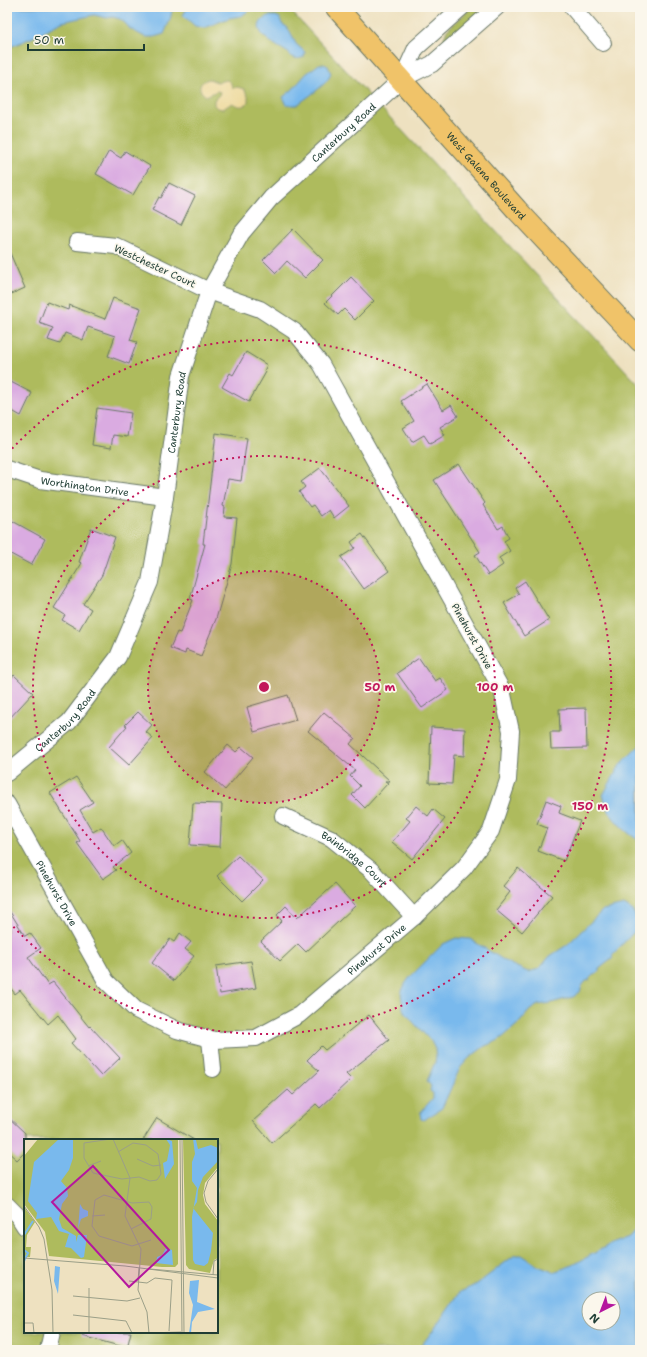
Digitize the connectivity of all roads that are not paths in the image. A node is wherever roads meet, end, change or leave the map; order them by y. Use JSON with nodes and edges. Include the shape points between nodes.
{"nodes":[{"id":1,"x":336,"y":7,"type":"edge"},
{"id":2,"x":462,"y":7,"type":"edge"},
{"id":3,"x":497,"y":7,"type":"edge"},
{"id":4,"x":572,"y":7,"type":"edge"},
{"id":5,"x":603,"y":43,"type":"dead end"},
{"id":6,"x":402,"y":79,"type":"junction"},
{"id":7,"x":77,"y":242,"type":"dead end"},
{"id":8,"x":209,"y":290,"type":"junction"},
{"id":9,"x":640,"y":341,"type":"edge"},
{"id":10,"x":7,"y":469,"type":"edge"},
{"id":11,"x":165,"y":497,"type":"junction"},
{"id":12,"x":7,"y":773,"type":"edge"},
{"id":13,"x":7,"y":804,"type":"edge"},
{"id":14,"x":284,"y":816,"type":"dead end"},
{"id":15,"x":414,"y":917,"type":"junction"},
{"id":16,"x":210,"y":1039,"type":"junction"},
{"id":17,"x":213,"y":1069,"type":"dead end"},
{"id":18,"x":7,"y":1205,"type":"edge"},
{"id":19,"x":24,"y":1225,"type":"edge"},
{"id":20,"x":52,"y":1333,"type":"edge"},
{"id":21,"x":48,"y":1350,"type":"edge"}],
"edges":[{"from":1,"to":6,"type":"main road","name":"West Galena Boulevard"},
{"from":2,"to":6,"type":"street","via":[[416,48]]},
{"from":3,"to":6,"type":"street","via":[[432,64]]},
{"from":4,"to":5,"type":"street"},
{"from":6,"to":8,"type":"street","name":"Canterbury Road","via":[[271,198],[241,234]]},
{"from":6,"to":9,"type":"main road","name":"West Galena Boulevard","via":[[517,210]]},
{"from":7,"to":8,"type":"street","name":"Westchester Court","via":[[116,246]]},
{"from":8,"to":11,"type":"street","name":"Canterbury Road","via":[[181,376]]},
{"from":8,"to":15,"type":"street","name":"Pinehurst Drive","via":[[260,309],[294,331],[321,364],[502,690],[511,731],[508,780],[491,831],[464,868]]},
{"from":10,"to":11,"type":"street","name":"Worthington Drive","via":[[40,480]]},
{"from":11,"to":12,"type":"street","name":"Canterbury Road","via":[[150,582],[118,657],[69,722]]},
{"from":13,"to":16,"type":"street","name":"Pinehurst Drive","via":[[106,981],[136,1010],[177,1030]]},
{"from":14,"to":15,"type":"street","name":"Bainbridge Court","via":[[331,838],[371,870]]},
{"from":15,"to":16,"type":"street","name":"Pinehurst Drive","via":[[299,1015],[256,1038]]},
{"from":16,"to":17,"type":"street"},
{"from":18,"to":19,"type":"street"},
{"from":20,"to":21,"type":"street"}]}
